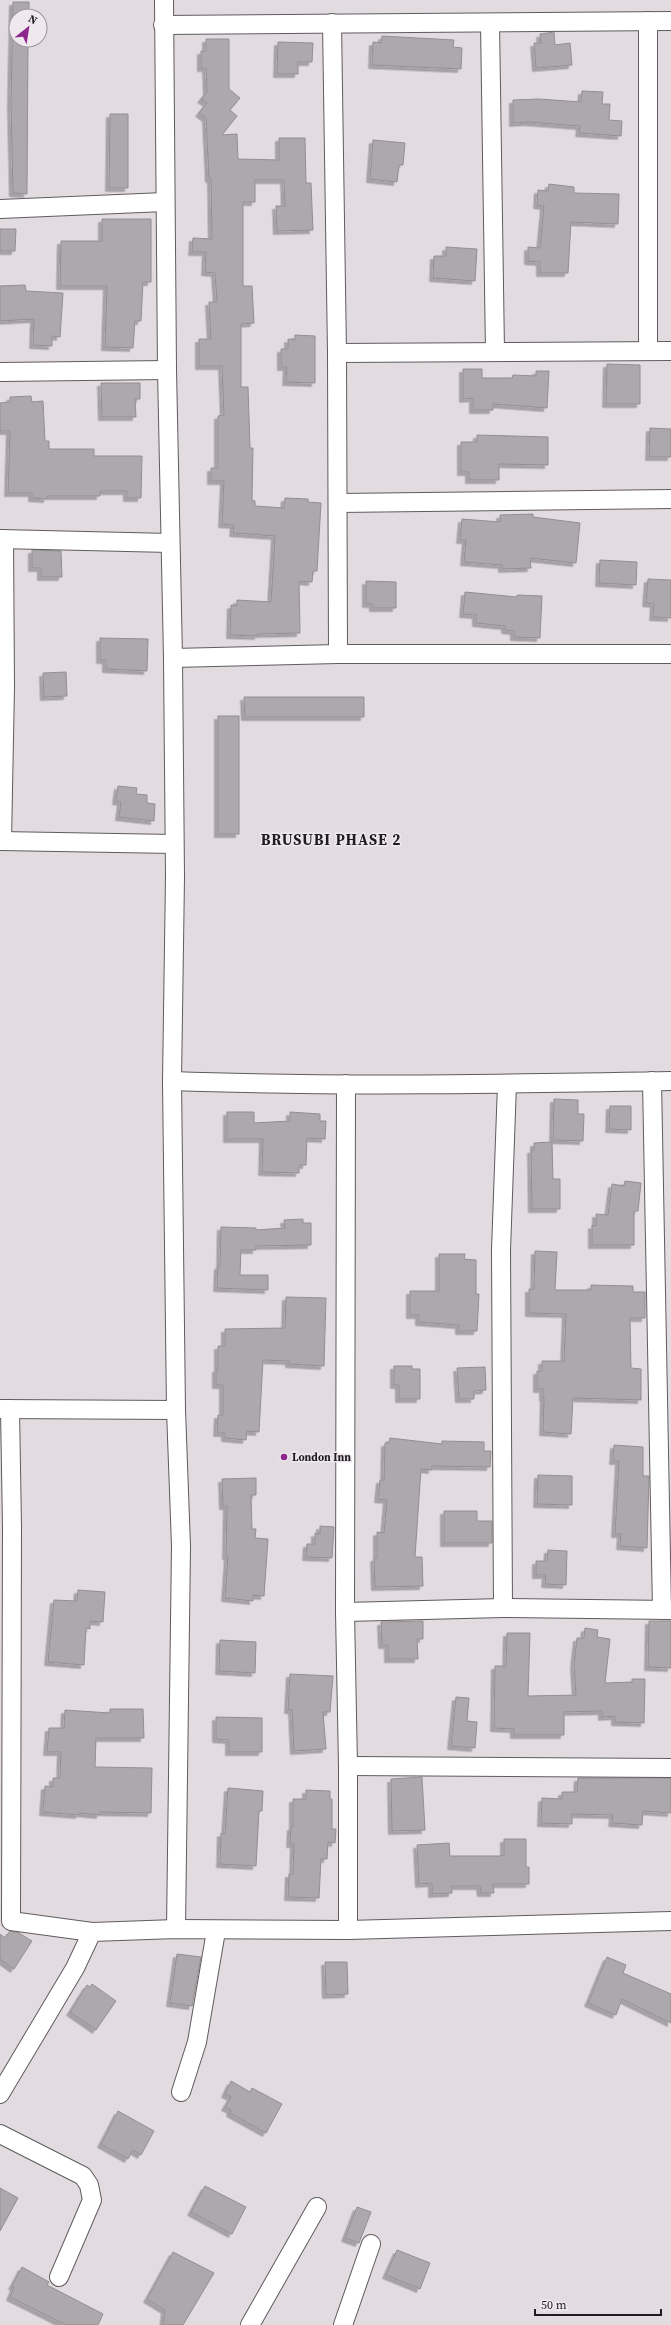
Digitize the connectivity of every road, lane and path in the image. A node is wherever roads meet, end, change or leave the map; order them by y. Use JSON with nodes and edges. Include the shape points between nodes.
{"nodes":[{"id":1,"x":164,"y":0,"type":"edge"},
{"id":2,"x":648,"y":21,"type":"junction"},
{"id":3,"x":671,"y":21,"type":"edge"},
{"id":4,"x":332,"y":23,"type":"junction"},
{"id":5,"x":490,"y":23,"type":"junction"},
{"id":6,"x":163,"y":25,"type":"junction"},
{"id":7,"x":166,"y":202,"type":"junction"},
{"id":8,"x":0,"y":209,"type":"edge"},
{"id":9,"x":495,"y":351,"type":"junction"},
{"id":10,"x":648,"y":351,"type":"junction"},
{"id":11,"x":671,"y":351,"type":"edge"},
{"id":12,"x":337,"y":352,"type":"junction"},
{"id":13,"x":167,"y":370,"type":"junction"},
{"id":14,"x":0,"y":372,"type":"edge"},
{"id":15,"x":671,"y":499,"type":"edge"},
{"id":16,"x":338,"y":503,"type":"junction"},
{"id":17,"x":2,"y":539,"type":"edge"},
{"id":18,"x":170,"y":543,"type":"junction"},
{"id":19,"x":338,"y":654,"type":"junction"},
{"id":20,"x":671,"y":654,"type":"edge"},
{"id":21,"x":174,"y":658,"type":"junction"},
{"id":22,"x":3,"y":687,"type":"edge"},
{"id":23,"x":1,"y":841,"type":"edge"},
{"id":24,"x":174,"y":844,"type":"junction"},
{"id":25,"x":172,"y":1081,"type":"junction"},
{"id":26,"x":652,"y":1081,"type":"junction"},
{"id":27,"x":671,"y":1081,"type":"edge"},
{"id":28,"x":346,"y":1084,"type":"junction"},
{"id":29,"x":507,"y":1084,"type":"junction"},
{"id":30,"x":5,"y":1409,"type":"edge"},
{"id":31,"x":176,"y":1410,"type":"junction"},
{"id":32,"x":504,"y":1608,"type":"junction"},
{"id":33,"x":666,"y":1610,"type":"edge"},
{"id":34,"x":345,"y":1612,"type":"junction"},
{"id":35,"x":348,"y":1766,"type":"junction"},
{"id":36,"x":671,"y":1768,"type":"edge"},
{"id":37,"x":6,"y":1832,"type":"edge"},
{"id":38,"x":6,"y":1920,"type":"edge"},
{"id":39,"x":671,"y":1921,"type":"edge"},
{"id":40,"x":176,"y":1929,"type":"junction"},
{"id":41,"x":348,"y":1930,"type":"junction"},
{"id":42,"x":216,"y":1931,"type":"junction"},
{"id":43,"x":92,"y":1932,"type":"junction"},
{"id":44,"x":181,"y":2092,"type":"dead end"},
{"id":45,"x":0,"y":2094,"type":"edge"},
{"id":46,"x":0,"y":2134,"type":"edge"},
{"id":47,"x":317,"y":2207,"type":"dead end"},
{"id":48,"x":371,"y":2244,"type":"dead end"},
{"id":49,"x":59,"y":2277,"type":"dead end"},
{"id":50,"x":250,"y":2325,"type":"edge"},
{"id":51,"x":343,"y":2325,"type":"edge"}],
"edges":[{"from":1,"to":6,"type":"street"},
{"from":2,"to":3,"type":"street"},
{"from":2,"to":5,"type":"street"},
{"from":2,"to":10,"type":"street"},
{"from":4,"to":5,"type":"street"},
{"from":4,"to":6,"type":"street"},
{"from":4,"to":12,"type":"street"},
{"from":5,"to":9,"type":"street"},
{"from":6,"to":7,"type":"street"},
{"from":7,"to":8,"type":"street"},
{"from":7,"to":13,"type":"street"},
{"from":9,"to":10,"type":"street"},
{"from":9,"to":12,"type":"street"},
{"from":10,"to":11,"type":"street"},
{"from":12,"to":16,"type":"street"},
{"from":13,"to":14,"type":"street"},
{"from":13,"to":18,"type":"street"},
{"from":15,"to":16,"type":"street"},
{"from":16,"to":19,"type":"street"},
{"from":17,"to":18,"type":"street"},
{"from":17,"to":22,"type":"street"},
{"from":18,"to":21,"type":"street"},
{"from":19,"to":20,"type":"street"},
{"from":19,"to":21,"type":"street"},
{"from":21,"to":24,"type":"street"},
{"from":22,"to":23,"type":"street"},
{"from":23,"to":24,"type":"street"},
{"from":24,"to":25,"type":"street"},
{"from":25,"to":28,"type":"street","via":[[284,1085]]},
{"from":25,"to":31,"type":"street"},
{"from":26,"to":27,"type":"street"},
{"from":26,"to":29,"type":"street"},
{"from":26,"to":33,"type":"street"},
{"from":28,"to":29,"type":"street"},
{"from":28,"to":34,"type":"street"},
{"from":29,"to":32,"type":"street","via":[[501,1250]]},
{"from":30,"to":31,"type":"street"},
{"from":30,"to":37,"type":"street","via":[[12,1527]]},
{"from":31,"to":40,"type":"street","via":[[181,1546]]},
{"from":32,"to":33,"type":"street"},
{"from":32,"to":34,"type":"street"},
{"from":34,"to":35,"type":"street"},
{"from":35,"to":36,"type":"street"},
{"from":35,"to":41,"type":"street"},
{"from":37,"to":38,"type":"street"},
{"from":38,"to":43,"type":"street"},
{"from":39,"to":41,"type":"street"},
{"from":40,"to":42,"type":"street"},
{"from":40,"to":43,"type":"street"},
{"from":41,"to":42,"type":"street"},
{"from":42,"to":44,"type":"street","via":[[197,2042]]},
{"from":43,"to":45,"type":"street","via":[[75,1968]]},
{"from":46,"to":49,"type":"street","via":[[83,2176],[89,2185],[92,2200]]},
{"from":47,"to":50,"type":"street"},
{"from":48,"to":51,"type":"street"}]}
